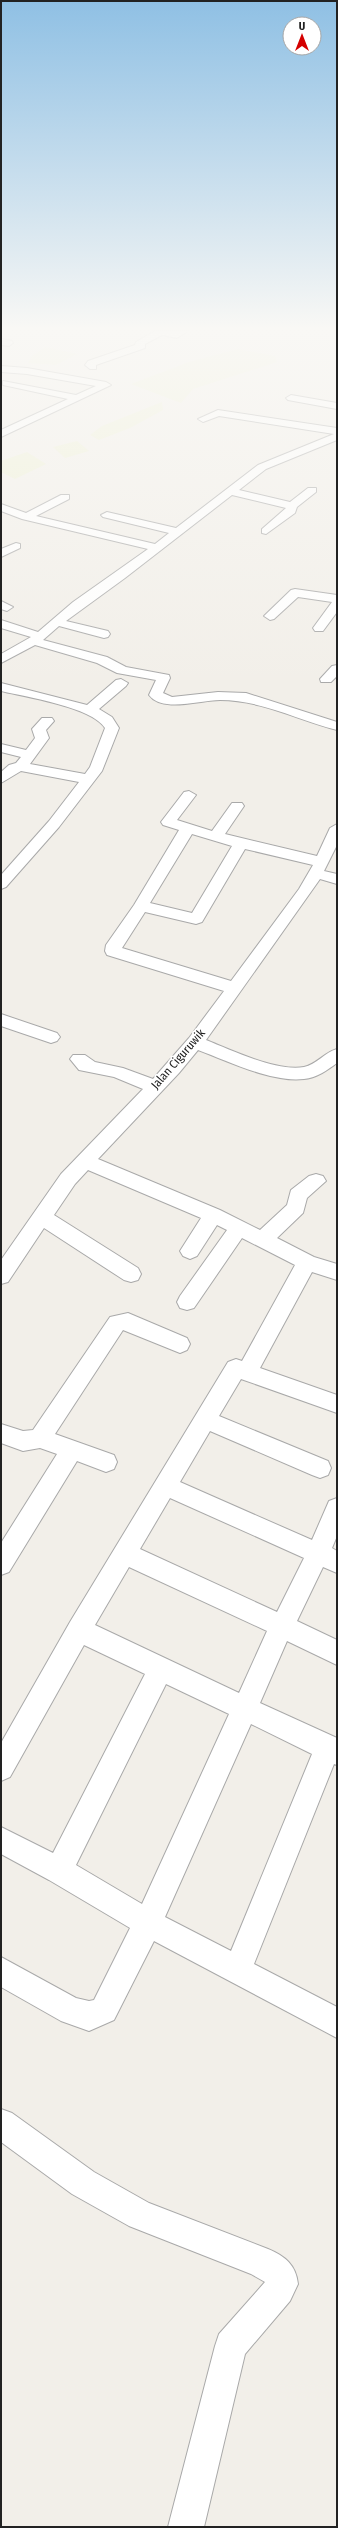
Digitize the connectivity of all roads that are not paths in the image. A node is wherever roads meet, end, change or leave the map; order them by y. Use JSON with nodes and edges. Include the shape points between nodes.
{"nodes":[{"id":1,"x":305,"y":449,"type":"edge"},
{"id":2,"x":312,"y":490,"type":"dead end"},
{"id":3,"x":232,"y":492,"type":"junction"},
{"id":4,"x":65,"y":498,"type":"dead end"},
{"id":5,"x":292,"y":506,"type":"junction"},
{"id":6,"x":1,"y":507,"type":"edge"},
{"id":7,"x":107,"y":516,"type":"dead end"},
{"id":8,"x":26,"y":517,"type":"junction"},
{"id":9,"x":266,"y":531,"type":"dead end"},
{"id":10,"x":178,"y":532,"type":"junction"},
{"id":11,"x":16,"y":546,"type":"dead end"},
{"id":12,"x":158,"y":548,"type":"junction"},
{"id":13,"x":1,"y":554,"type":"edge"},
{"id":14,"x":337,"y":599,"type":"edge"},
{"id":15,"x":337,"y":602,"type":"edge"},
{"id":16,"x":337,"y":615,"type":"edge"},
{"id":17,"x":270,"y":616,"type":"dead end"},
{"id":18,"x":57,"y":622,"type":"junction"},
{"id":19,"x":1,"y":624,"type":"edge"},
{"id":20,"x":104,"y":634,"type":"dead end"},
{"id":21,"x":36,"y":639,"type":"junction"},
{"id":22,"x":1,"y":659,"type":"edge"},
{"id":23,"x":337,"y":669,"type":"edge"},
{"id":24,"x":326,"y":679,"type":"dead end"},
{"id":25,"x":121,"y":683,"type":"dead end"},
{"id":26,"x":1,"y":687,"type":"edge"},
{"id":27,"x":90,"y":710,"type":"junction"},
{"id":28,"x":47,"y":721,"type":"dead end"},
{"id":29,"x":337,"y":726,"type":"edge"},
{"id":30,"x":1,"y":748,"type":"edge"},
{"id":31,"x":30,"y":756,"type":"junction"},
{"id":32,"x":21,"y":767,"type":"junction"},
{"id":33,"x":1,"y":779,"type":"edge"},
{"id":34,"x":89,"y":779,"type":"junction"},
{"id":35,"x":189,"y":795,"type":"dead end"},
{"id":36,"x":237,"y":806,"type":"dead end"},
{"id":37,"x":337,"y":828,"type":"edge"},
{"id":38,"x":187,"y":829,"type":"junction"},
{"id":39,"x":216,"y":836,"type":"junction"},
{"id":40,"x":241,"y":844,"type":"junction"},
{"id":41,"x":319,"y":868,"type":"junction"},
{"id":42,"x":337,"y":879,"type":"edge"},
{"id":43,"x":1,"y":884,"type":"edge"},
{"id":44,"x":140,"y":906,"type":"junction"},
{"id":45,"x":234,"y":988,"type":"junction"},
{"id":46,"x":1,"y":1020,"type":"edge"},
{"id":47,"x":51,"y":1037,"type":"dead end"},
{"id":48,"x":195,"y":1042,"type":"junction"},
{"id":49,"x":337,"y":1055,"type":"edge"},
{"id":50,"x":79,"y":1059,"type":"dead end"},
{"id":51,"x":155,"y":1086,"type":"junction"},
{"id":52,"x":86,"y":1162,"type":"junction"},
{"id":53,"x":316,"y":1180,"type":"dead end"},
{"id":54,"x":213,"y":1215,"type":"junction"},
{"id":55,"x":42,"y":1217,"type":"junction"},
{"id":56,"x":239,"y":1228,"type":"junction"},
{"id":57,"x":263,"y":1239,"type":"junction"},
{"id":58,"x":190,"y":1252,"type":"dead end"},
{"id":59,"x":7,"y":1254,"type":"edge"},
{"id":60,"x":307,"y":1262,"type":"junction"},
{"id":61,"x":337,"y":1272,"type":"edge"},
{"id":62,"x":132,"y":1274,"type":"dead end"},
{"id":63,"x":1,"y":1276,"type":"edge"},
{"id":64,"x":187,"y":1302,"type":"dead end"},
{"id":65,"x":180,"y":1344,"type":"dead end"},
{"id":66,"x":250,"y":1369,"type":"dead end"},
{"id":67,"x":337,"y":1404,"type":"edge"},
{"id":68,"x":204,"y":1419,"type":"junction"},
{"id":69,"x":1,"y":1433,"type":"edge"},
{"id":70,"x":40,"y":1438,"type":"junction"},
{"id":71,"x":72,"y":1450,"type":"junction"},
{"id":72,"x":106,"y":1462,"type":"dead end"},
{"id":73,"x":320,"y":1468,"type":"dead end"},
{"id":74,"x":166,"y":1486,"type":"junction"},
{"id":75,"x":337,"y":1508,"type":"edge"},
{"id":76,"x":125,"y":1554,"type":"junction"},
{"id":77,"x":327,"y":1558,"type":"edge"},
{"id":78,"x":1,"y":1564,"type":"edge"},
{"id":79,"x":282,"y":1626,"type":"junction"},
{"id":80,"x":79,"y":1630,"type":"junction"},
{"id":81,"x":337,"y":1653,"type":"edge"},
{"id":82,"x":161,"y":1669,"type":"junction"},
{"id":83,"x":244,"y":1707,"type":"junction"},
{"id":84,"x":333,"y":1750,"type":"edge"},
{"id":85,"x":1,"y":1768,"type":"edge"},
{"id":86,"x":1,"y":1840,"type":"edge"},
{"id":87,"x":59,"y":1870,"type":"junction"},
{"id":88,"x":148,"y":1923,"type":"junction"},
{"id":89,"x":1,"y":1971,"type":"edge"},
{"id":90,"x":237,"y":1971,"type":"junction"},
{"id":91,"x":337,"y":2023,"type":"edge"},
{"id":92,"x":1,"y":2124,"type":"edge"},
{"id":93,"x":186,"y":2527,"type":"edge"}],
"edges":[{"from":1,"to":3,"type":"street","via":[[268,464]]},
{"from":2,"to":5,"type":"street"},
{"from":3,"to":5,"type":"street"},
{"from":3,"to":10,"type":"street"},
{"from":4,"to":8,"type":"street"},
{"from":5,"to":9,"type":"street","via":[[291,511]]},
{"from":6,"to":8,"type":"street"},
{"from":7,"to":10,"type":"street"},
{"from":8,"to":12,"type":"street"},
{"from":10,"to":12,"type":"street"},
{"from":11,"to":13,"type":"street"},
{"from":12,"to":18,"type":"street"},
{"from":14,"to":17,"type":"street","via":[[295,593]]},
{"from":15,"to":16,"type":"street","via":[[319,628]]},
{"from":18,"to":20,"type":"street"},
{"from":18,"to":21,"type":"street"},
{"from":19,"to":21,"type":"street"},
{"from":21,"to":22,"type":"street"},
{"from":21,"to":29,"type":"street","via":[[102,660],[122,670],[161,676],[165,680],[156,691],[156,695],[161,699],[171,701],[218,696],[246,697]]},
{"from":23,"to":24,"type":"street"},
{"from":25,"to":27,"type":"street"},
{"from":26,"to":27,"type":"street"},
{"from":27,"to":34,"type":"street","via":[[108,720],[112,728],[102,758]]},
{"from":28,"to":31,"type":"street","via":[[39,729],[42,738]]},
{"from":30,"to":31,"type":"street"},
{"from":31,"to":32,"type":"street"},
{"from":32,"to":33,"type":"street","via":[[14,768]]},
{"from":32,"to":34,"type":"street"},
{"from":34,"to":43,"type":"street","via":[[54,824]]},
{"from":35,"to":38,"type":"street","via":[[168,822]]},
{"from":36,"to":39,"type":"street"},
{"from":37,"to":41,"type":"street","name":"Jalan Ciguruwik"},
{"from":38,"to":39,"type":"street"},
{"from":38,"to":44,"type":"street"},
{"from":39,"to":40,"type":"street"},
{"from":40,"to":41,"type":"street"},
{"from":40,"to":44,"type":"street","via":[[196,919]]},
{"from":41,"to":42,"type":"street"},
{"from":41,"to":45,"type":"street","name":"Jalan Ciguruwik","via":[[287,918]]},
{"from":44,"to":45,"type":"street","via":[[114,945],[113,951]]},
{"from":45,"to":48,"type":"street","name":"Jalan Ciguruwik"},
{"from":46,"to":47,"type":"street"},
{"from":48,"to":49,"type":"street","via":[[262,1066],[295,1074],[313,1071]]},
{"from":48,"to":51,"type":"street","name":"Jalan Ciguruwik"},
{"from":50,"to":51,"type":"street","via":[[82,1063]]},
{"from":51,"to":52,"type":"street","name":"Jalan Ciguruwik"},
{"from":52,"to":54,"type":"street"},
{"from":52,"to":55,"type":"street","name":"Jalan Ciguruwik","via":[[68,1179]]},
{"from":53,"to":57,"type":"street","via":[[298,1196],[296,1208]]},
{"from":54,"to":56,"type":"street"},
{"from":54,"to":58,"type":"street"},
{"from":55,"to":59,"type":"street","name":"Jalan Ciguruwik"},
{"from":55,"to":62,"type":"street"},
{"from":56,"to":57,"type":"street"},
{"from":56,"to":64,"type":"street"},
{"from":57,"to":60,"type":"street"},
{"from":59,"to":63,"type":"street","name":"Jalan Ciguruwik"},
{"from":60,"to":61,"type":"street"},
{"from":60,"to":66,"type":"street"},
{"from":65,"to":70,"type":"street","via":[[128,1321],[117,1323]]},
{"from":67,"to":68,"type":"street","via":[[236,1368]]},
{"from":68,"to":73,"type":"street"},
{"from":68,"to":74,"type":"street"},
{"from":69,"to":70,"type":"street","via":[[23,1441]]},
{"from":70,"to":71,"type":"street"},
{"from":71,"to":72,"type":"street"},
{"from":71,"to":78,"type":"street"},
{"from":74,"to":76,"type":"street"},
{"from":74,"to":77,"type":"street"},
{"from":75,"to":77,"type":"street"},
{"from":76,"to":79,"type":"street"},
{"from":76,"to":80,"type":"street"},
{"from":77,"to":79,"type":"street"},
{"from":79,"to":81,"type":"street"},
{"from":79,"to":83,"type":"street"},
{"from":80,"to":82,"type":"street"},
{"from":80,"to":85,"type":"street"},
{"from":82,"to":83,"type":"street"},
{"from":82,"to":87,"type":"street"},
{"from":83,"to":84,"type":"street"},
{"from":83,"to":88,"type":"street"},
{"from":84,"to":90,"type":"street"},
{"from":86,"to":87,"type":"street"},
{"from":87,"to":88,"type":"street"},
{"from":88,"to":89,"type":"street","via":[[108,2004],[94,2016],[71,2010]]},
{"from":88,"to":90,"type":"street"},
{"from":90,"to":91,"type":"street"},
{"from":92,"to":93,"type":"street","via":[[83,2183],[140,2215],[257,2260],[280,2274],[282,2284],[279,2290],[231,2346]]}]}
